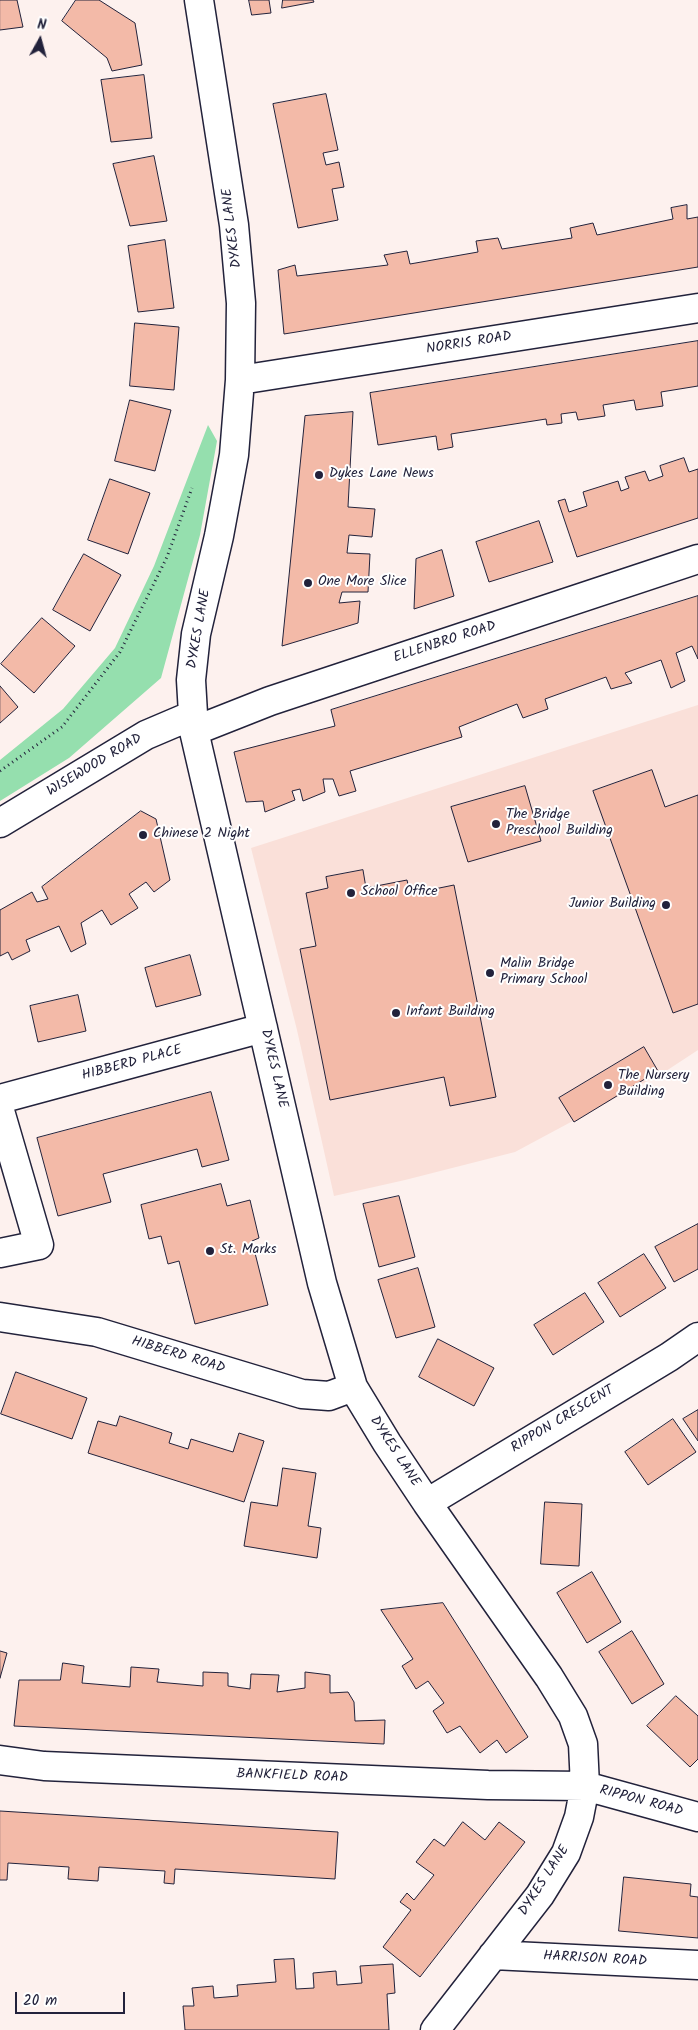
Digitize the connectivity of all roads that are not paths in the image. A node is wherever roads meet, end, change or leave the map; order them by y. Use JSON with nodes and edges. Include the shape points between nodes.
{"nodes":[{"id":1,"x":199,"y":0,"type":"edge"},
{"id":2,"x":698,"y":308,"type":"edge"},
{"id":3,"x":240,"y":380,"type":"junction"},
{"id":4,"x":698,"y":558,"type":"edge"},
{"id":5,"x":193,"y":723,"type":"junction"},
{"id":6,"x":0,"y":823,"type":"edge"},
{"id":7,"x":263,"y":1028,"type":"junction"},
{"id":8,"x":0,"y":1099,"type":"edge"},
{"id":9,"x":0,"y":1111,"type":"edge"},
{"id":10,"x":0,"y":1253,"type":"edge"},
{"id":11,"x":0,"y":1317,"type":"edge"},
{"id":12,"x":698,"y":1337,"type":"edge"},
{"id":13,"x":353,"y":1387,"type":"junction"},
{"id":14,"x":427,"y":1503,"type":"junction"},
{"id":15,"x":0,"y":1760,"type":"edge"},
{"id":16,"x":585,"y":1786,"type":"junction"},
{"id":17,"x":698,"y":1817,"type":"edge"},
{"id":18,"x":493,"y":1956,"type":"junction"},
{"id":19,"x":698,"y":1965,"type":"edge"},
{"id":20,"x":435,"y":2030,"type":"edge"}],
"edges":[{"from":1,"to":3,"type":"street","name":"DYKES LANE","via":[[234,225],[241,303]]},
{"from":2,"to":3,"type":"street","name":"NORRIS ROAD"},
{"from":3,"to":5,"type":"street","name":"DYKES LANE","via":[[234,455],[196,634],[191,680]]},
{"from":4,"to":5,"type":"street","name":"ELLENBRO ROAD","via":[[270,701]]},
{"from":5,"to":6,"type":"street","name":"WISEWOOD ROAD","via":[[146,735]]},
{"from":5,"to":7,"type":"street","name":"DYKES LANE"},
{"from":7,"to":8,"type":"street","name":"HIBBERD PLACE"},
{"from":7,"to":13,"type":"street","name":"DYKES LANE","via":[[322,1282]]},
{"from":9,"to":10,"type":"street","via":[[39,1245]]},
{"from":11,"to":13,"type":"street","name":"HIBBERD ROAD","via":[[97,1332],[302,1394],[329,1396]]},
{"from":12,"to":14,"type":"street","name":"RIPPON CRESCENT"},
{"from":13,"to":14,"type":"street","name":"DYKES LANE"},
{"from":14,"to":16,"type":"street","name":"DYKES LANE","via":[[573,1716],[583,1744]]},
{"from":15,"to":16,"type":"street","name":"BANKFIELD ROAD","via":[[44,1766],[488,1785]]},
{"from":16,"to":17,"type":"street","name":"RIPPON ROAD"},
{"from":16,"to":18,"type":"street","name":"DYKES LANE","via":[[579,1818],[566,1853],[540,1895]]},
{"from":18,"to":19,"type":"street","name":"HARRISON ROAD"},
{"from":18,"to":20,"type":"street","name":"DYKES LANE"}]}
